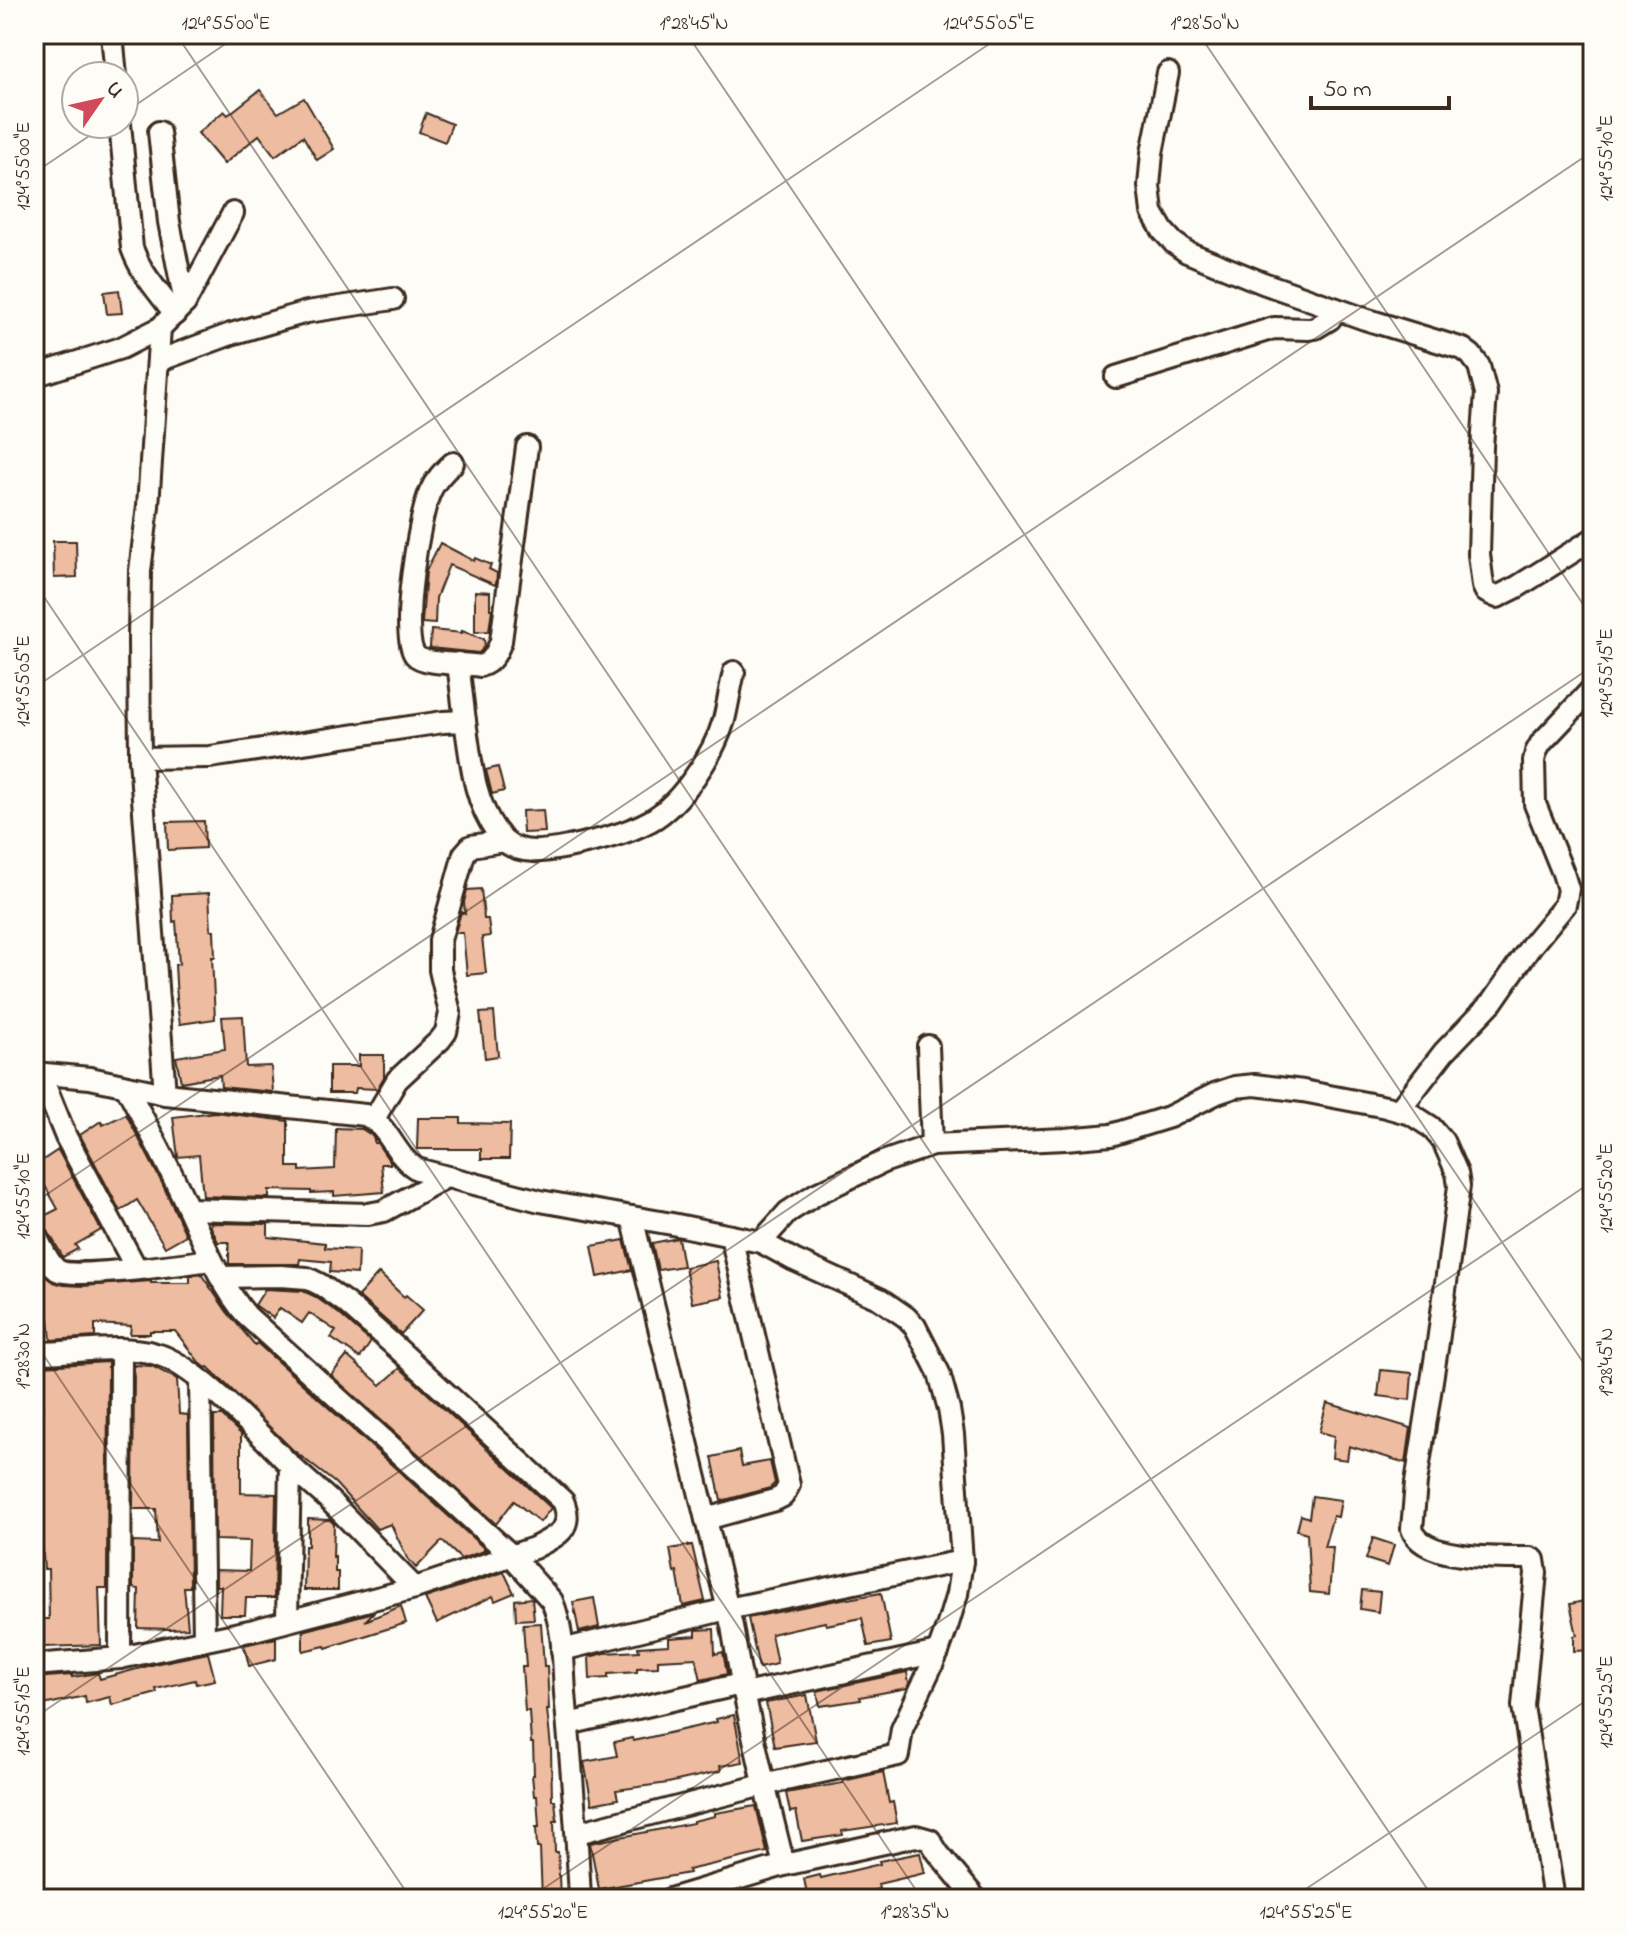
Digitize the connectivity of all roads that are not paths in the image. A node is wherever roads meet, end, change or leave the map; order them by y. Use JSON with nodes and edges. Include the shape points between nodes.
{"nodes":[{"id":1,"x":112,"y":34,"type":"edge"},
{"id":2,"x":114,"y":60,"type":"edge"},
{"id":3,"x":1168,"y":73,"type":"dead end"},
{"id":4,"x":159,"y":132,"type":"dead end"},
{"id":5,"x":122,"y":140,"type":"edge"},
{"id":6,"x":233,"y":213,"type":"dead end"},
{"id":7,"x":393,"y":299,"type":"dead end"},
{"id":8,"x":180,"y":308,"type":"junction"},
{"id":9,"x":1336,"y":309,"type":"junction"},
{"id":10,"x":160,"y":328,"type":"junction"},
{"id":11,"x":158,"y":361,"type":"junction"},
{"id":12,"x":34,"y":376,"type":"edge"},
{"id":13,"x":1116,"y":377,"type":"dead end"},
{"id":14,"x":527,"y":447,"type":"dead end"},
{"id":15,"x":453,"y":463,"type":"dead end"},
{"id":16,"x":1593,"y":539,"type":"edge"},
{"id":17,"x":458,"y":663,"type":"junction"},
{"id":18,"x":734,"y":672,"type":"dead end"},
{"id":19,"x":1593,"y":688,"type":"edge"},
{"id":20,"x":465,"y":721,"type":"junction"},
{"id":21,"x":140,"y":758,"type":"junction"},
{"id":22,"x":504,"y":841,"type":"junction"},
{"id":23,"x":928,"y":1046,"type":"dead end"},
{"id":24,"x":37,"y":1073,"type":"edge"},
{"id":25,"x":126,"y":1086,"type":"junction"},
{"id":26,"x":165,"y":1094,"type":"junction"},
{"id":27,"x":1399,"y":1110,"type":"junction"},
{"id":28,"x":374,"y":1119,"type":"junction"},
{"id":29,"x":932,"y":1145,"type":"junction"},
{"id":30,"x":446,"y":1177,"type":"junction"},
{"id":31,"x":189,"y":1209,"type":"junction"},
{"id":32,"x":632,"y":1217,"type":"junction"},
{"id":33,"x":34,"y":1233,"type":"edge"},
{"id":34,"x":731,"y":1236,"type":"junction"},
{"id":35,"x":761,"y":1242,"type":"junction"},
{"id":36,"x":136,"y":1268,"type":"junction"},
{"id":37,"x":215,"y":1268,"type":"junction"},
{"id":38,"x":121,"y":1349,"type":"junction"},
{"id":39,"x":34,"y":1353,"type":"edge"},
{"id":40,"x":200,"y":1380,"type":"junction"},
{"id":41,"x":290,"y":1465,"type":"junction"},
{"id":42,"x":706,"y":1519,"type":"junction"},
{"id":43,"x":511,"y":1555,"type":"junction"},
{"id":44,"x":962,"y":1561,"type":"junction"},
{"id":45,"x":415,"y":1588,"type":"junction"},
{"id":46,"x":727,"y":1609,"type":"junction"},
{"id":47,"x":287,"y":1620,"type":"junction"},
{"id":48,"x":204,"y":1640,"type":"junction"},
{"id":49,"x":562,"y":1650,"type":"junction"},
{"id":50,"x":938,"y":1652,"type":"junction"},
{"id":51,"x":120,"y":1658,"type":"junction"},
{"id":52,"x":34,"y":1665,"type":"edge"},
{"id":53,"x":742,"y":1689,"type":"junction"},
{"id":54,"x":568,"y":1724,"type":"junction"},
{"id":55,"x":763,"y":1785,"type":"junction"},
{"id":56,"x":577,"y":1833,"type":"junction"},
{"id":57,"x":784,"y":1865,"type":"junction"},
{"id":58,"x":580,"y":1899,"type":"edge"},
{"id":59,"x":670,"y":1899,"type":"edge"},
{"id":60,"x":976,"y":1899,"type":"edge"},
{"id":61,"x":1554,"y":1899,"type":"edge"}],
"edges":[{"from":1,"to":2,"type":"street"},
{"from":3,"to":9,"type":"street","via":[[1149,186],[1152,212],[1163,231],[1187,252]]},
{"from":4,"to":8,"type":"street"},
{"from":5,"to":8,"type":"street","via":[[137,264]]},
{"from":6,"to":8,"type":"street"},
{"from":7,"to":11,"type":"street","via":[[307,312]]},
{"from":8,"to":10,"type":"street"},
{"from":9,"to":13,"type":"street","via":[[1315,328],[1274,328]]},
{"from":9,"to":16,"type":"street","via":[[1463,349],[1479,366],[1486,393],[1479,554],[1486,592],[1497,597]]},
{"from":10,"to":11,"type":"street"},
{"from":10,"to":12,"type":"street","via":[[121,348]]},
{"from":11,"to":21,"type":"street","via":[[140,571]]},
{"from":14,"to":17,"type":"street","via":[[501,641],[484,665]]},
{"from":15,"to":17,"type":"street","via":[[429,494],[408,612],[415,655],[434,663]]},
{"from":17,"to":20,"type":"street"},
{"from":18,"to":22,"type":"street","via":[[715,744],[693,781],[662,813],[612,837],[540,852]]},
{"from":19,"to":27,"type":"street","via":[[1541,743],[1534,761],[1535,804],[1568,889],[1565,905],[1492,1002]]},
{"from":20,"to":21,"type":"street","via":[[210,757]]},
{"from":20,"to":22,"type":"street","via":[[474,782]]},
{"from":21,"to":26,"type":"street"},
{"from":22,"to":28,"type":"street","via":[[471,846],[464,854],[440,940],[449,1021],[440,1040],[397,1080]]},
{"from":23,"to":29,"type":"street"},
{"from":24,"to":25,"type":"street"},
{"from":24,"to":36,"type":"street"},
{"from":25,"to":26,"type":"street"},
{"from":25,"to":31,"type":"street"},
{"from":26,"to":28,"type":"street","via":[[353,1112]]},
{"from":27,"to":29,"type":"street","via":[[1255,1085],[1217,1093],[1169,1117],[1111,1135]]},
{"from":27,"to":61,"type":"street","via":[[1422,1119],[1437,1134],[1459,1186],[1412,1529],[1425,1547],[1460,1556],[1534,1560],[1523,1706]]},
{"from":28,"to":30,"type":"street","via":[[406,1162]]},
{"from":29,"to":35,"type":"street","via":[[816,1194],[788,1212]]},
{"from":30,"to":31,"type":"street","via":[[384,1211],[368,1214]]},
{"from":30,"to":32,"type":"street"},
{"from":31,"to":37,"type":"street"},
{"from":32,"to":34,"type":"street"},
{"from":32,"to":42,"type":"street"},
{"from":33,"to":36,"type":"street","via":[[64,1273]]},
{"from":34,"to":35,"type":"street"},
{"from":34,"to":42,"type":"street","via":[[789,1485],[775,1500]]},
{"from":35,"to":44,"type":"street","via":[[880,1299],[920,1334],[949,1409]]},
{"from":36,"to":37,"type":"street"},
{"from":37,"to":43,"type":"street","via":[[247,1316]]},
{"from":37,"to":43,"type":"street","via":[[307,1278],[321,1285],[563,1501],[565,1528],[534,1548]]},
{"from":38,"to":39,"type":"street"},
{"from":38,"to":40,"type":"street","via":[[162,1355]]},
{"from":38,"to":51,"type":"street"},
{"from":40,"to":41,"type":"street"},
{"from":40,"to":48,"type":"street"},
{"from":41,"to":45,"type":"street"},
{"from":41,"to":47,"type":"street"},
{"from":42,"to":46,"type":"street"},
{"from":43,"to":45,"type":"street"},
{"from":43,"to":49,"type":"street","via":[[552,1601]]},
{"from":44,"to":46,"type":"street"},
{"from":44,"to":50,"type":"street"},
{"from":45,"to":47,"type":"street"},
{"from":46,"to":49,"type":"street"},
{"from":46,"to":53,"type":"street"},
{"from":47,"to":48,"type":"street"},
{"from":48,"to":51,"type":"street"},
{"from":49,"to":54,"type":"street"},
{"from":50,"to":53,"type":"street"},
{"from":50,"to":55,"type":"street","via":[[902,1729],[898,1755]]},
{"from":51,"to":52,"type":"street"},
{"from":53,"to":54,"type":"street"},
{"from":53,"to":55,"type":"street"},
{"from":54,"to":56,"type":"street"},
{"from":55,"to":56,"type":"street"},
{"from":55,"to":57,"type":"street"},
{"from":56,"to":58,"type":"street"},
{"from":57,"to":59,"type":"street"},
{"from":57,"to":60,"type":"street","via":[[924,1837]]}]}
